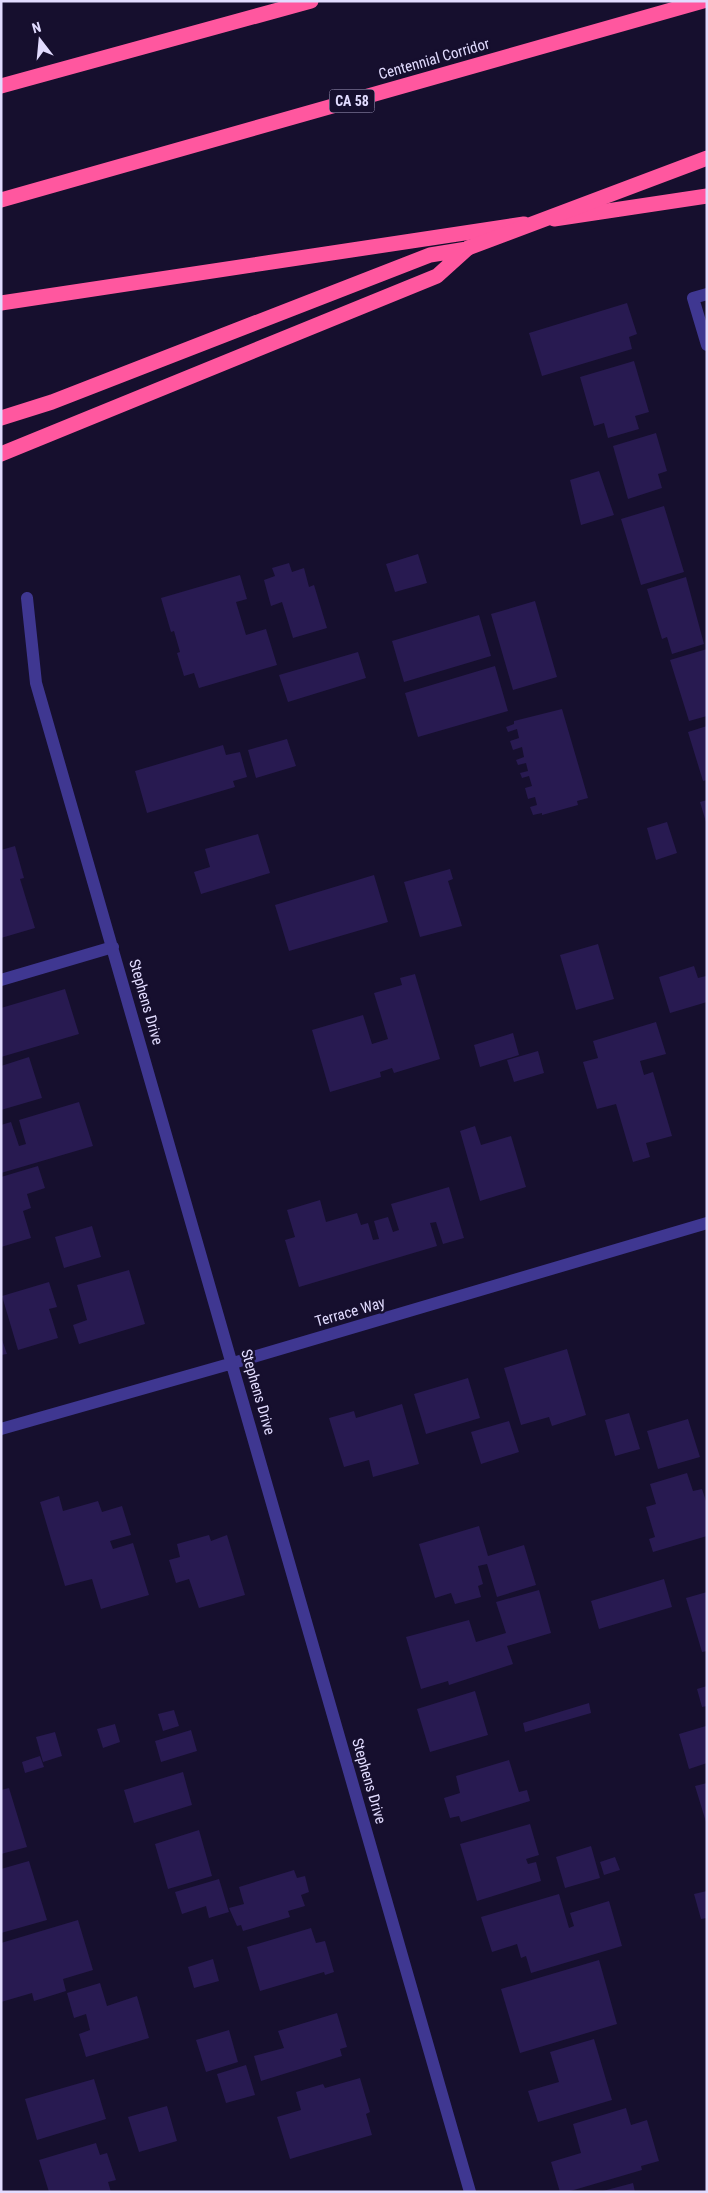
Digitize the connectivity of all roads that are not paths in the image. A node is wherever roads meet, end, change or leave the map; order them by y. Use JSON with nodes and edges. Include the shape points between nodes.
{"nodes":[{"id":1,"x":311,"y":1,"type":"edge"},
{"id":2,"x":704,"y":1,"type":"edge"},
{"id":3,"x":1,"y":86,"type":"edge"},
{"id":4,"x":707,"y":158,"type":"edge"},
{"id":5,"x":707,"y":196,"type":"edge"},
{"id":6,"x":1,"y":200,"type":"edge"},
{"id":7,"x":468,"y":248,"type":"junction"},
{"id":8,"x":707,"y":294,"type":"edge"},
{"id":9,"x":1,"y":303,"type":"edge"},
{"id":10,"x":707,"y":345,"type":"edge"},
{"id":11,"x":1,"y":418,"type":"edge"},
{"id":12,"x":1,"y":454,"type":"edge"},
{"id":13,"x":26,"y":598,"type":"dead end"},
{"id":14,"x":113,"y":947,"type":"junction"},
{"id":15,"x":1,"y":980,"type":"edge"},
{"id":16,"x":707,"y":1223,"type":"edge"},
{"id":17,"x":233,"y":1363,"type":"junction"},
{"id":18,"x":1,"y":1429,"type":"edge"},
{"id":19,"x":470,"y":2192,"type":"edge"}],
"edges":[{"from":1,"to":3,"type":"highway"},
{"from":2,"to":6,"type":"highway","name":"Centennial Corridor","number":"CA 58"},
{"from":4,"to":7,"type":"highway","bridge":true},
{"from":5,"to":9,"type":"highway"},
{"from":7,"to":11,"type":"highway","via":[[430,255],[52,402]]},
{"from":7,"to":12,"type":"highway","via":[[437,276]]},
{"from":8,"to":10,"type":"street","via":[[693,298]]},
{"from":13,"to":14,"type":"street","name":"Stephens Drive","via":[[36,683]]},
{"from":14,"to":15,"type":"street"},
{"from":14,"to":17,"type":"street","name":"Stephens Drive"},
{"from":16,"to":17,"type":"street","name":"Terrace Way"},
{"from":17,"to":18,"type":"street","name":"Terrace Way"},
{"from":17,"to":19,"type":"street","name":"Stephens Drive"}]}
